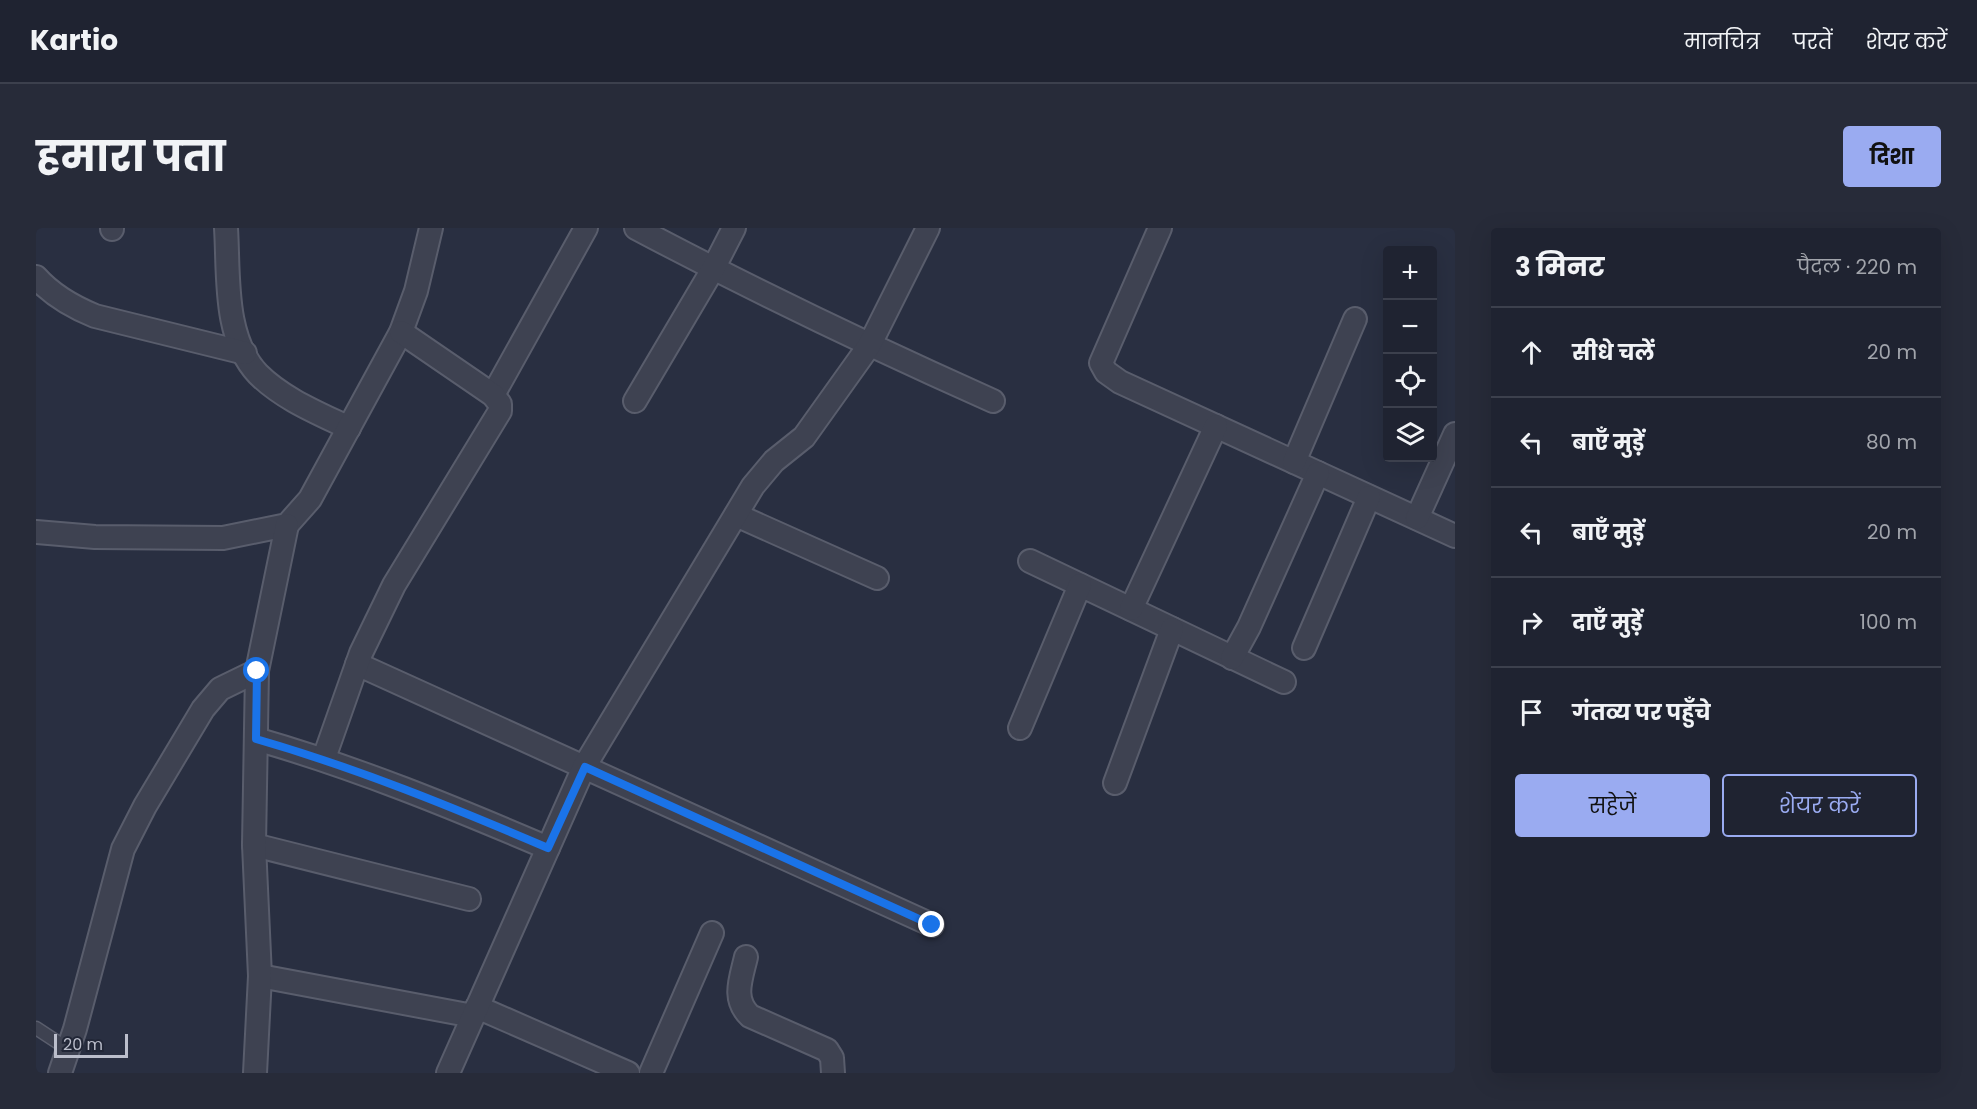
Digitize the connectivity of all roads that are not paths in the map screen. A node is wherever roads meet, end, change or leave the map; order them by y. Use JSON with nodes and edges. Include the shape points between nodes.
{"nodes":[{"id":1,"x":226,"y":228,"type":"edge"},
{"id":2,"x":431,"y":228,"type":"edge"},
{"id":3,"x":586,"y":228,"type":"edge"},
{"id":4,"x":636,"y":228,"type":"edge"},
{"id":5,"x":734,"y":228,"type":"edge"},
{"id":6,"x":928,"y":228,"type":"edge"},
{"id":7,"x":1160,"y":228,"type":"edge"},
{"id":8,"x":713,"y":269,"type":"junction"},
{"id":9,"x":36,"y":277,"type":"edge"},
{"id":10,"x":1355,"y":319,"type":"dead end"},
{"id":11,"x":401,"y":332,"type":"junction"},
{"id":12,"x":869,"y":346,"type":"junction"},
{"id":13,"x":245,"y":353,"type":"junction"},
{"id":14,"x":493,"y":395,"type":"junction"},
{"id":15,"x":635,"y":401,"type":"dead end"},
{"id":16,"x":993,"y":401,"type":"dead end"},
{"id":17,"x":1216,"y":426,"type":"junction"},
{"id":18,"x":349,"y":428,"type":"junction"},
{"id":19,"x":1455,"y":434,"type":"edge"},
{"id":20,"x":1294,"y":462,"type":"junction"},
{"id":21,"x":1318,"y":473,"type":"junction"},
{"id":22,"x":1370,"y":496,"type":"junction"},
{"id":23,"x":736,"y":515,"type":"junction"},
{"id":24,"x":1417,"y":518,"type":"junction"},
{"id":25,"x":287,"y":525,"type":"junction"},
{"id":26,"x":36,"y":532,"type":"edge"},
{"id":27,"x":1455,"y":536,"type":"edge"},
{"id":28,"x":1030,"y":561,"type":"dead end"},
{"id":29,"x":877,"y":578,"type":"dead end"},
{"id":30,"x":1080,"y":585,"type":"junction"},
{"id":31,"x":1131,"y":609,"type":"junction"},
{"id":32,"x":1172,"y":629,"type":"junction"},
{"id":33,"x":1304,"y":648,"type":"dead end"},
{"id":34,"x":1232,"y":658,"type":"junction"},
{"id":35,"x":357,"y":664,"type":"junction"},
{"id":36,"x":257,"y":671,"type":"junction"},
{"id":37,"x":1284,"y":682,"type":"dead end"},
{"id":38,"x":1020,"y":728,"type":"dead end"},
{"id":39,"x":256,"y":739,"type":"junction"},
{"id":40,"x":324,"y":758,"type":"junction"},
{"id":41,"x":585,"y":767,"type":"junction"},
{"id":42,"x":1114,"y":783,"type":"dead end"},
{"id":43,"x":254,"y":846,"type":"junction"},
{"id":44,"x":548,"y":848,"type":"junction"},
{"id":45,"x":469,"y":899,"type":"dead end"},
{"id":46,"x":932,"y":925,"type":"dead end"},
{"id":47,"x":712,"y":933,"type":"dead end"},
{"id":48,"x":746,"y":957,"type":"dead end"},
{"id":49,"x":260,"y":975,"type":"junction"},
{"id":50,"x":475,"y":1012,"type":"junction"},
{"id":51,"x":36,"y":1028,"type":"edge"},
{"id":52,"x":68,"y":1049,"type":"junction"},
{"id":53,"x":60,"y":1073,"type":"edge"},
{"id":54,"x":255,"y":1073,"type":"edge"},
{"id":55,"x":448,"y":1073,"type":"edge"},
{"id":56,"x":628,"y":1073,"type":"edge"},
{"id":57,"x":651,"y":1073,"type":"edge"},
{"id":58,"x":832,"y":1073,"type":"edge"}],
"edges":[{"from":1,"to":13,"type":"street","via":[[231,312]]},
{"from":2,"to":11,"type":"street","via":[[416,291]]},
{"from":3,"to":14,"type":"street"},
{"from":4,"to":8,"type":"street"},
{"from":5,"to":8,"type":"street"},
{"from":6,"to":12,"type":"street"},
{"from":7,"to":17,"type":"street","via":[[1101,363],[1120,382]]},
{"from":8,"to":12,"type":"street"},
{"from":8,"to":15,"type":"street"},
{"from":9,"to":13,"type":"street","via":[[74,307],[95,316]]},
{"from":10,"to":20,"type":"street"},
{"from":11,"to":14,"type":"street"},
{"from":11,"to":18,"type":"street"},
{"from":12,"to":16,"type":"street"},
{"from":12,"to":23,"type":"street","via":[[804,437],[774,461]]},
{"from":13,"to":18,"type":"street","via":[[258,374],[294,401]]},
{"from":14,"to":35,"type":"street","via":[[500,411],[394,585]]},
{"from":17,"to":20,"type":"street"},
{"from":17,"to":31,"type":"street"},
{"from":18,"to":25,"type":"street","via":[[310,499]]},
{"from":19,"to":24,"type":"street"},
{"from":20,"to":21,"type":"street"},
{"from":21,"to":22,"type":"street"},
{"from":21,"to":34,"type":"street"},
{"from":22,"to":24,"type":"street"},
{"from":22,"to":33,"type":"street"},
{"from":23,"to":29,"type":"street"},
{"from":23,"to":41,"type":"street"},
{"from":24,"to":27,"type":"street"},
{"from":25,"to":26,"type":"street","via":[[223,538],[95,537]]},
{"from":25,"to":36,"type":"street"},
{"from":28,"to":30,"type":"street"},
{"from":30,"to":31,"type":"street"},
{"from":30,"to":38,"type":"street"},
{"from":31,"to":32,"type":"street"},
{"from":32,"to":34,"type":"street"},
{"from":32,"to":42,"type":"street"},
{"from":34,"to":37,"type":"street"},
{"from":35,"to":40,"type":"street"},
{"from":35,"to":41,"type":"street"},
{"from":36,"to":39,"type":"street"},
{"from":36,"to":52,"type":"street","via":[[220,689],[203,709],[123,849]]},
{"from":39,"to":40,"type":"street"},
{"from":39,"to":43,"type":"street"},
{"from":40,"to":44,"type":"street"},
{"from":41,"to":44,"type":"street"},
{"from":41,"to":46,"type":"street"},
{"from":43,"to":45,"type":"street"},
{"from":43,"to":49,"type":"street"},
{"from":44,"to":50,"type":"street"},
{"from":47,"to":57,"type":"street"},
{"from":48,"to":58,"type":"street","via":[[738,994],[741,1007],[750,1016],[827,1050],[832,1058]]},
{"from":49,"to":50,"type":"street"},
{"from":49,"to":54,"type":"street"},
{"from":50,"to":55,"type":"street"},
{"from":50,"to":56,"type":"street"},
{"from":51,"to":52,"type":"lane"},
{"from":52,"to":53,"type":"street"}]}
